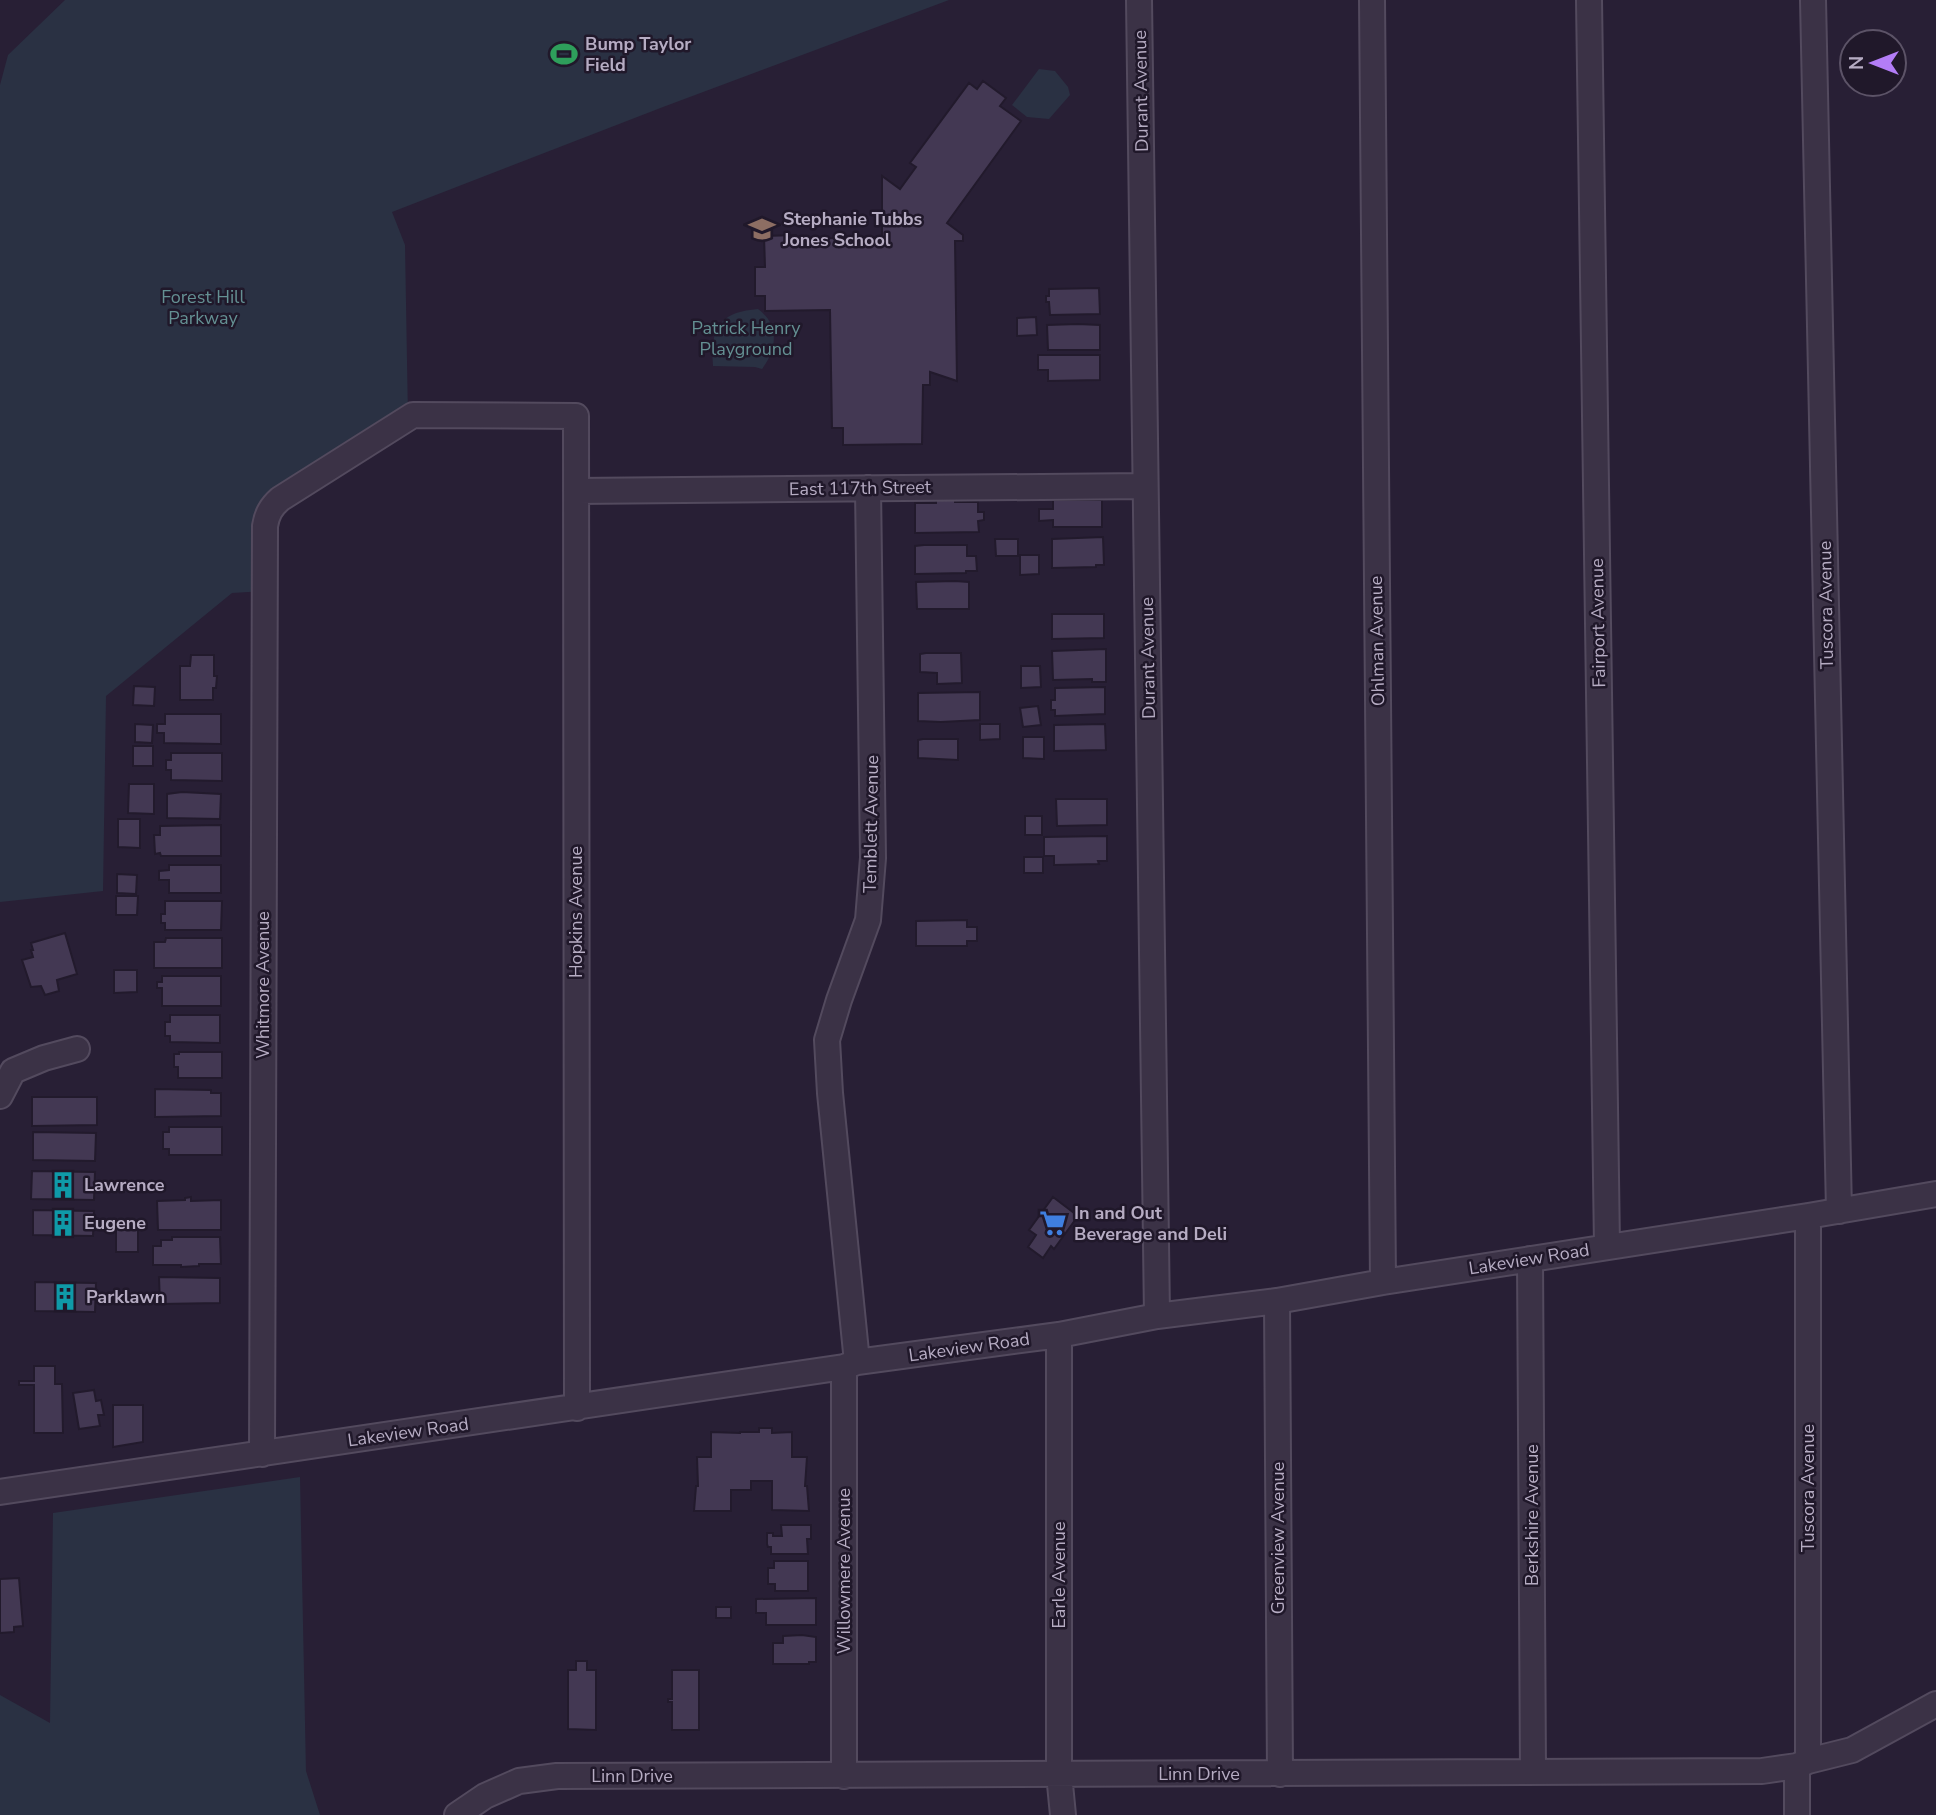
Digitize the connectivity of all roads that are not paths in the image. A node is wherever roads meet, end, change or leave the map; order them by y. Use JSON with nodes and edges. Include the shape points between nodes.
{"nodes":[{"id":1,"x":1139,"y":0,"type":"edge"},
{"id":2,"x":1372,"y":0,"type":"edge"},
{"id":3,"x":1589,"y":0,"type":"edge"},
{"id":4,"x":1813,"y":0,"type":"edge"},
{"id":5,"x":1145,"y":486,"type":"junction"},
{"id":6,"x":868,"y":488,"type":"junction"},
{"id":7,"x":576,"y":491,"type":"junction"},
{"id":8,"x":267,"y":516,"type":"joint"},
{"id":9,"x":77,"y":1049,"type":"dead end"},
{"id":10,"x":0,"y":1096,"type":"edge"},
{"id":11,"x":1936,"y":1194,"type":"edge"},
{"id":12,"x":1839,"y":1211,"type":"junction"},
{"id":13,"x":1808,"y":1216,"type":"junction"},
{"id":14,"x":1607,"y":1246,"type":"junction"},
{"id":15,"x":1530,"y":1259,"type":"junction"},
{"id":16,"x":1383,"y":1282,"type":"junction"},
{"id":17,"x":1277,"y":1301,"type":"junction"},
{"id":18,"x":1157,"y":1316,"type":"junction"},
{"id":19,"x":1059,"y":1335,"type":"junction"},
{"id":20,"x":850,"y":1364,"type":"junction"},
{"id":21,"x":576,"y":1408,"type":"junction"},
{"id":22,"x":262,"y":1454,"type":"junction"},
{"id":23,"x":0,"y":1492,"type":"edge"},
{"id":24,"x":1936,"y":1704,"type":"edge"},
{"id":25,"x":1803,"y":1763,"type":"junction"},
{"id":26,"x":1533,"y":1772,"type":"junction"},
{"id":27,"x":1059,"y":1774,"type":"junction"},
{"id":28,"x":1280,"y":1774,"type":"junction"},
{"id":29,"x":844,"y":1776,"type":"junction"},
{"id":30,"x":457,"y":1815,"type":"edge"},
{"id":31,"x":1063,"y":1815,"type":"edge"},
{"id":32,"x":1797,"y":1815,"type":"edge"}],
"edges":[{"from":1,"to":5,"type":"street","name":"Durant Avenue"},
{"from":2,"to":16,"type":"street","name":"Ohlman Avenue"},
{"from":3,"to":14,"type":"street","name":"Fairport Avenue"},
{"from":4,"to":12,"type":"street","name":"Tuscora Avenue"},
{"from":5,"to":6,"type":"street","name":"East 117th Street"},
{"from":5,"to":18,"type":"street","name":"Durant Avenue"},
{"from":6,"to":7,"type":"street","name":"East 117th Street"},
{"from":6,"to":20,"type":"street","name":"Temblett Avenue","via":[[873,858],[868,920],[827,1040]]},
{"from":7,"to":8,"type":"street","name":"Hopkins Avenue","via":[[576,416],[413,415],[280,499]]},
{"from":7,"to":21,"type":"street","name":"Hopkins Avenue"},
{"from":8,"to":22,"type":"street","name":"Whitmore Avenue"},
{"from":9,"to":10,"type":"street","via":[[13,1071]]},
{"from":11,"to":12,"type":"street","name":"Lakeview Road"},
{"from":12,"to":13,"type":"street","name":"Lakeview Road"},
{"from":13,"to":14,"type":"street","name":"Lakeview Road"},
{"from":13,"to":25,"type":"street","name":"Tuscora Avenue"},
{"from":14,"to":15,"type":"street","name":"Lakeview Road"},
{"from":15,"to":16,"type":"street","name":"Lakeview Road"},
{"from":15,"to":26,"type":"street","name":"Berkshire Avenue"},
{"from":16,"to":17,"type":"street","name":"Lakeview Road"},
{"from":17,"to":18,"type":"street","name":"Lakeview Road"},
{"from":17,"to":28,"type":"street","name":"Greenview Avenue"},
{"from":18,"to":19,"type":"street","name":"Lakeview Road"},
{"from":19,"to":20,"type":"street","name":"Lakeview Road"},
{"from":19,"to":27,"type":"street","name":"Earle Avenue"},
{"from":20,"to":21,"type":"street","name":"Lakeview Road"},
{"from":20,"to":29,"type":"street","name":"Willowmere Avenue"},
{"from":21,"to":22,"type":"street","name":"Lakeview Road"},
{"from":22,"to":23,"type":"street","name":"Lakeview Road"},
{"from":24,"to":25,"type":"street","name":"Linn Drive","via":[[1852,1749]]},
{"from":25,"to":26,"type":"street","name":"Linn Drive","via":[[1762,1772]]},
{"from":25,"to":32,"type":"street","name":"Tuscora Avenue"},
{"from":26,"to":28,"type":"street","name":"Linn Drive"},
{"from":27,"to":28,"type":"street","name":"Linn Drive"},
{"from":27,"to":29,"type":"street","name":"Linn Drive"},
{"from":27,"to":31,"type":"street","name":"Earle Avenue"},
{"from":29,"to":30,"type":"street","name":"Linn Drive","via":[[557,1776],[519,1781]]}]}
